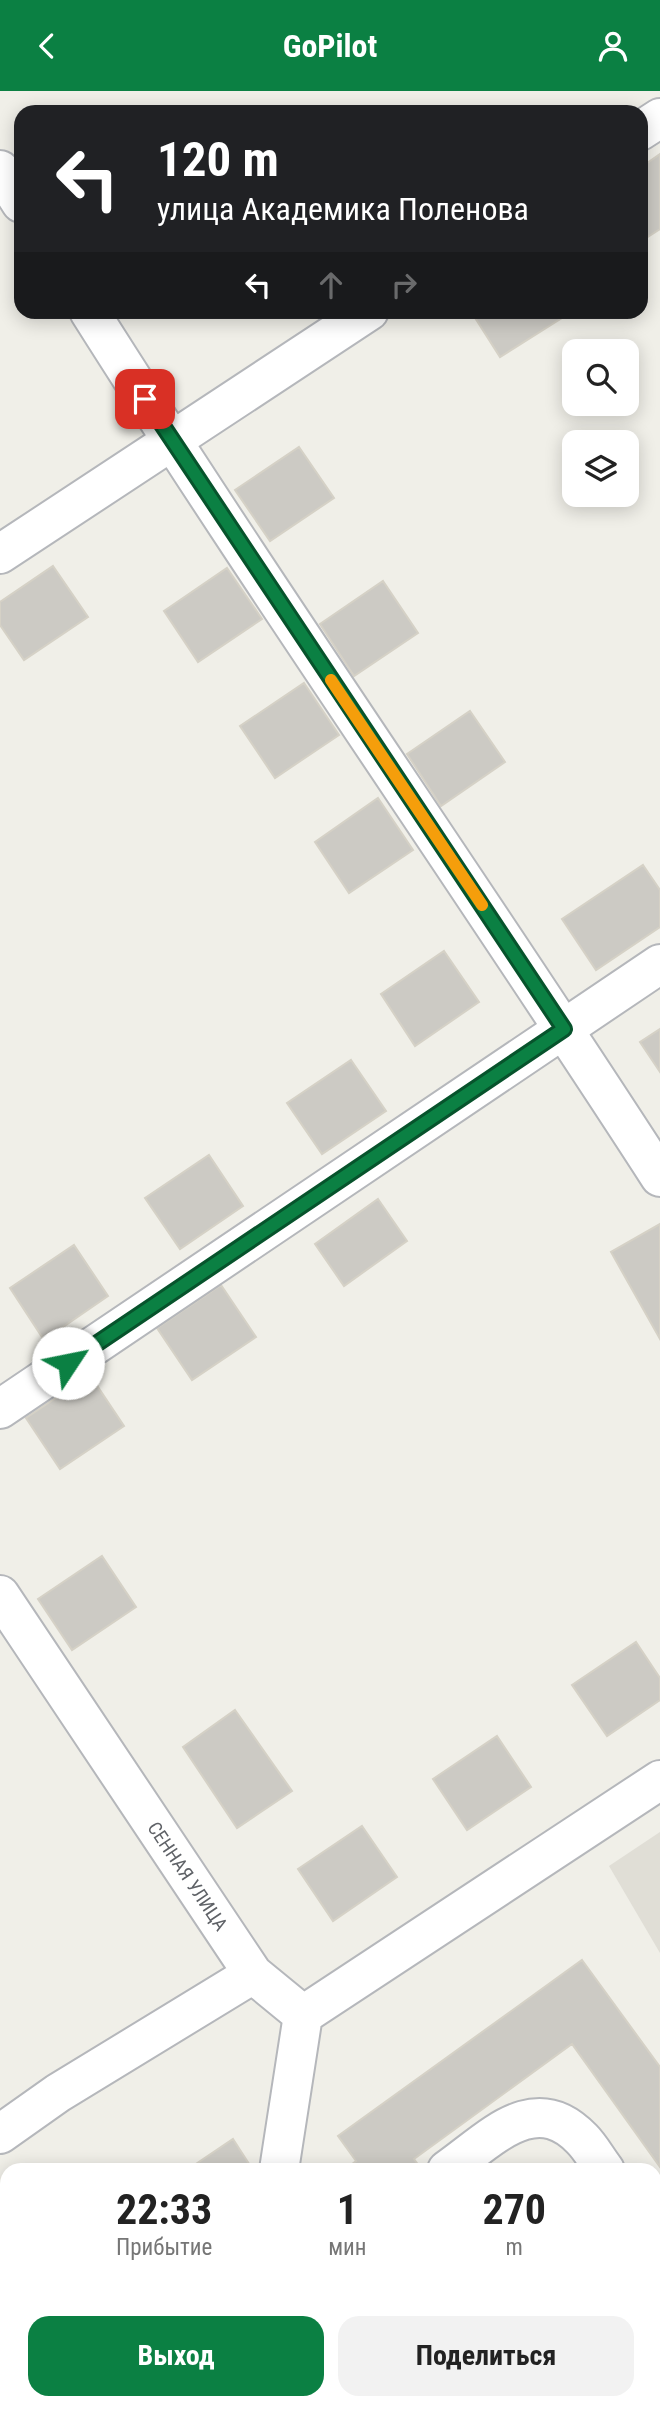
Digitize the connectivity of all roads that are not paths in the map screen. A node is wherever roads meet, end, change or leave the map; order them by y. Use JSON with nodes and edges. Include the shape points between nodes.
{"nodes":[{"id":1,"x":0,"y":170,"type":"edge"},
{"id":2,"x":14,"y":192,"type":"edge"},
{"id":3,"x":94,"y":319,"type":"edge"},
{"id":4,"x":357,"y":319,"type":"edge"},
{"id":5,"x":172,"y":442,"type":"junction"},
{"id":6,"x":0,"y":554,"type":"edge"},
{"id":7,"x":660,"y":964,"type":"edge"},
{"id":8,"x":564,"y":1029,"type":"junction"},
{"id":9,"x":660,"y":1178,"type":"edge"},
{"id":10,"x":0,"y":1409,"type":"edge"},
{"id":11,"x":0,"y":1595,"type":"edge"},
{"id":12,"x":660,"y":1780,"type":"edge"},
{"id":13,"x":253,"y":1974,"type":"junction"},
{"id":14,"x":303,"y":2015,"type":"junction"},
{"id":15,"x":0,"y":2134,"type":"edge"},
{"id":16,"x":280,"y":2163,"type":"edge"},
{"id":17,"x":457,"y":2163,"type":"edge"},
{"id":18,"x":600,"y":2163,"type":"edge"}],
"edges":[{"from":1,"to":2,"type":"street"},
{"from":3,"to":5,"type":"street"},
{"from":4,"to":5,"type":"street"},
{"from":5,"to":6,"type":"street"},
{"from":5,"to":8,"type":"street"},
{"from":7,"to":8,"type":"street"},
{"from":8,"to":9,"type":"street"},
{"from":8,"to":10,"type":"street"},
{"from":11,"to":13,"type":"street","name":"СЕННАЯ УЛИЦА"},
{"from":12,"to":14,"type":"street"},
{"from":13,"to":14,"type":"street","name":"СЕННАЯ УЛИЦА"},
{"from":13,"to":15,"type":"street","via":[[58,2093]]},
{"from":14,"to":16,"type":"street"},
{"from":17,"to":18,"type":"street","via":[[511,2124],[532,2116],[555,2119],[582,2139]]}]}
